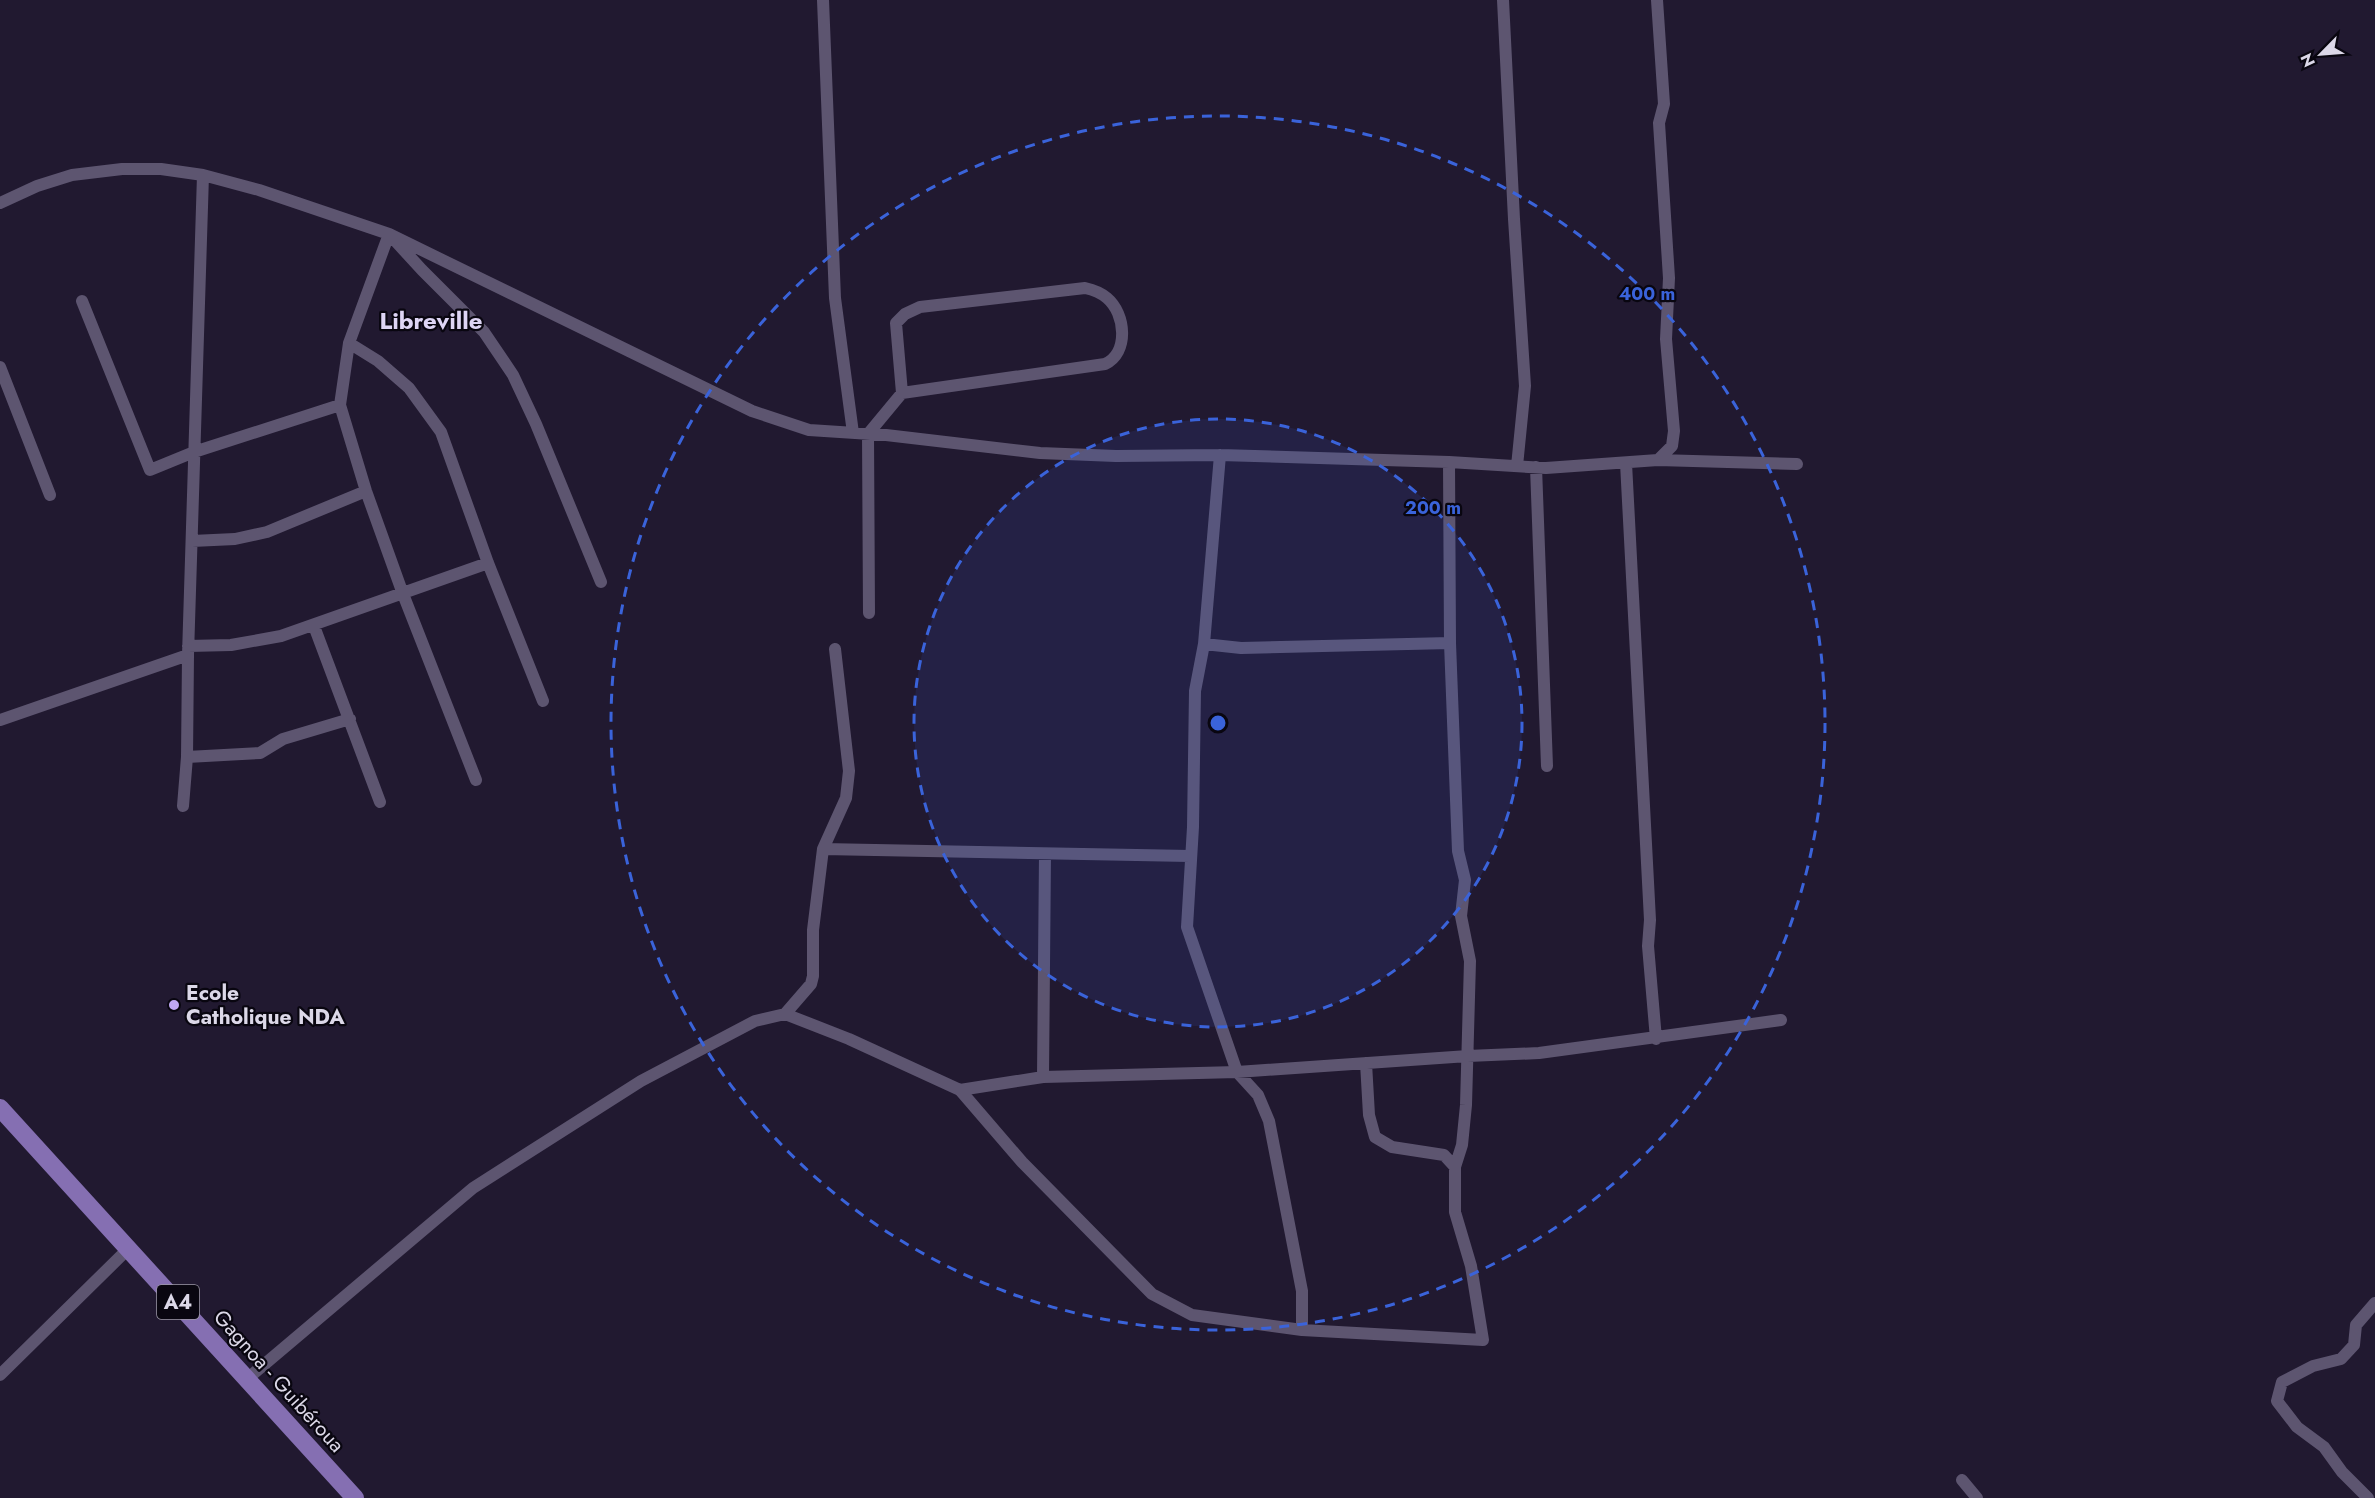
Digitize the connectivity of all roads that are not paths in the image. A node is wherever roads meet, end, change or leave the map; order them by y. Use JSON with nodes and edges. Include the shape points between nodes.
{"nodes":[{"id":1,"x":823,"y":0,"type":"edge"},
{"id":2,"x":1503,"y":0,"type":"edge"},
{"id":3,"x":1658,"y":0,"type":"edge"},
{"id":4,"x":203,"y":175,"type":"junction"},
{"id":5,"x":0,"y":203,"type":"edge"},
{"id":6,"x":389,"y":234,"type":"junction"},
{"id":7,"x":82,"y":301,"type":"dead end"},
{"id":8,"x":349,"y":343,"type":"junction"},
{"id":9,"x":0,"y":367,"type":"edge"},
{"id":10,"x":902,"y":393,"type":"junction"},
{"id":11,"x":340,"y":405,"type":"junction"},
{"id":12,"x":853,"y":433,"type":"junction"},
{"id":13,"x":868,"y":434,"type":"junction"},
{"id":14,"x":194,"y":452,"type":"junction"},
{"id":15,"x":1220,"y":455,"type":"junction"},
{"id":16,"x":1658,"y":460,"type":"junction"},
{"id":17,"x":1449,"y":462,"type":"junction"},
{"id":18,"x":1626,"y":463,"type":"junction"},
{"id":19,"x":1797,"y":464,"type":"dead end"},
{"id":20,"x":1517,"y":466,"type":"junction"},
{"id":21,"x":1536,"y":467,"type":"junction"},
{"id":22,"x":366,"y":491,"type":"junction"},
{"id":23,"x":50,"y":495,"type":"dead end"},
{"id":24,"x":192,"y":541,"type":"junction"},
{"id":25,"x":488,"y":563,"type":"junction"},
{"id":26,"x":601,"y":582,"type":"dead end"},
{"id":27,"x":403,"y":594,"type":"junction"},
{"id":28,"x":869,"y":613,"type":"dead end"},
{"id":29,"x":314,"y":626,"type":"junction"},
{"id":30,"x":1450,"y":643,"type":"junction"},
{"id":31,"x":1203,"y":644,"type":"junction"},
{"id":32,"x":835,"y":650,"type":"dead end"},
{"id":33,"x":188,"y":651,"type":"junction"},
{"id":34,"x":543,"y":701,"type":"dead end"},
{"id":35,"x":0,"y":720,"type":"edge"},
{"id":36,"x":350,"y":720,"type":"junction"},
{"id":37,"x":187,"y":757,"type":"junction"},
{"id":38,"x":1547,"y":766,"type":"dead end"},
{"id":39,"x":476,"y":780,"type":"dead end"},
{"id":40,"x":380,"y":802,"type":"dead end"},
{"id":41,"x":183,"y":806,"type":"dead end"},
{"id":42,"x":823,"y":849,"type":"junction"},
{"id":43,"x":1045,"y":854,"type":"junction"},
{"id":44,"x":1190,"y":856,"type":"junction"},
{"id":45,"x":785,"y":1014,"type":"junction"},
{"id":46,"x":1781,"y":1020,"type":"dead end"},
{"id":47,"x":1656,"y":1039,"type":"junction"},
{"id":48,"x":1468,"y":1056,"type":"junction"},
{"id":49,"x":1366,"y":1063,"type":"junction"},
{"id":50,"x":1238,"y":1072,"type":"junction"},
{"id":51,"x":1043,"y":1077,"type":"junction"},
{"id":52,"x":960,"y":1090,"type":"junction"},
{"id":53,"x":0,"y":1108,"type":"edge"},
{"id":54,"x":1455,"y":1167,"type":"junction"},
{"id":55,"x":129,"y":1248,"type":"junction"},
{"id":56,"x":2375,"y":1303,"type":"edge"},
{"id":57,"x":1302,"y":1330,"type":"junction"},
{"id":58,"x":0,"y":1376,"type":"edge"},
{"id":59,"x":247,"y":1379,"type":"junction"},
{"id":60,"x":1962,"y":1480,"type":"dead end"},
{"id":61,"x":355,"y":1498,"type":"edge"},
{"id":62,"x":1977,"y":1498,"type":"edge"},
{"id":63,"x":2368,"y":1498,"type":"edge"}],
"edges":[{"from":1,"to":12,"type":"street","via":[[835,298]]},
{"from":2,"to":20,"type":"street","via":[[1525,386]]},
{"from":3,"to":16,"type":"street","via":[[1664,104],[1659,123],[1669,278],[1666,339],[1674,431],[1672,446]]},
{"from":4,"to":5,"type":"street","via":[[161,169],[100,171],[46,183]]},
{"from":4,"to":6,"type":"street","via":[[333,213]]},
{"from":4,"to":14,"type":"street"},
{"from":6,"to":8,"type":"street"},
{"from":6,"to":12,"type":"street","via":[[752,411],[808,430]]},
{"from":6,"to":26,"type":"street","via":[[484,332],[513,375]]},
{"from":7,"to":14,"type":"street","via":[[150,470]]},
{"from":8,"to":11,"type":"street"},
{"from":8,"to":25,"type":"street","via":[[409,388],[441,432]]},
{"from":9,"to":23,"type":"street"},
{"from":10,"to":10,"type":"street","via":[[896,324],[920,307],[1085,288],[1098,291],[1116,308],[1122,333],[1121,347],[1113,361]]},
{"from":10,"to":13,"type":"street"},
{"from":11,"to":14,"type":"street"},
{"from":11,"to":22,"type":"street"},
{"from":12,"to":13,"type":"street"},
{"from":13,"to":15,"type":"street","via":[[1040,453]]},
{"from":13,"to":28,"type":"street"},
{"from":14,"to":24,"type":"street"},
{"from":15,"to":17,"type":"street"},
{"from":15,"to":31,"type":"street"},
{"from":16,"to":18,"type":"street"},
{"from":16,"to":19,"type":"street"},
{"from":17,"to":20,"type":"street"},
{"from":17,"to":30,"type":"street"},
{"from":18,"to":21,"type":"street"},
{"from":18,"to":47,"type":"street","via":[[1650,920],[1648,946]]},
{"from":20,"to":21,"type":"street"},
{"from":21,"to":38,"type":"street"},
{"from":22,"to":24,"type":"street","via":[[267,532],[235,540]]},
{"from":22,"to":27,"type":"street"},
{"from":24,"to":33,"type":"street"},
{"from":25,"to":27,"type":"street"},
{"from":25,"to":34,"type":"street"},
{"from":27,"to":29,"type":"street"},
{"from":27,"to":39,"type":"street"},
{"from":29,"to":33,"type":"street","via":[[254,642]]},
{"from":29,"to":36,"type":"street"},
{"from":30,"to":31,"type":"street","via":[[1241,648]]},
{"from":30,"to":48,"type":"street","via":[[1458,851],[1465,880],[1461,916],[1470,961]]},
{"from":31,"to":44,"type":"street","via":[[1195,691]]},
{"from":32,"to":42,"type":"street","via":[[849,771],[846,798]]},
{"from":33,"to":35,"type":"street"},
{"from":33,"to":37,"type":"street"},
{"from":36,"to":37,"type":"street","via":[[283,739],[260,753]]},
{"from":36,"to":40,"type":"street"},
{"from":37,"to":41,"type":"street"},
{"from":42,"to":43,"type":"street"},
{"from":42,"to":45,"type":"street","via":[[813,930],[813,976],[811,984]]},
{"from":43,"to":44,"type":"street"},
{"from":43,"to":51,"type":"street"},
{"from":44,"to":50,"type":"street","via":[[1186,927]]},
{"from":45,"to":52,"type":"street"},
{"from":45,"to":59,"type":"street","via":[[755,1021],[641,1081],[473,1188]]},
{"from":46,"to":47,"type":"street"},
{"from":47,"to":48,"type":"street","via":[[1539,1053]]},
{"from":48,"to":49,"type":"street"},
{"from":48,"to":54,"type":"street","via":[[1462,1145]]},
{"from":49,"to":50,"type":"street"},
{"from":49,"to":54,"type":"street","via":[[1369,1115],[1375,1137],[1392,1147],[1444,1155]]},
{"from":50,"to":51,"type":"street"},
{"from":50,"to":57,"type":"street","via":[[1258,1095],[1269,1121],[1302,1291]]},
{"from":51,"to":52,"type":"street"},
{"from":52,"to":57,"type":"street","via":[[1022,1162],[1152,1294],[1192,1315]]},
{"from":53,"to":55,"type":"main road","name":"Gagnoa - Guibéroua","number":"A4"},
{"from":54,"to":57,"type":"street","via":[[1455,1212],[1472,1266],[1483,1340]]},
{"from":55,"to":58,"type":"street"},
{"from":55,"to":59,"type":"main road","name":"Gagnoa - Guibéroua","number":"A4"},
{"from":56,"to":63,"type":"street","via":[[2356,1324],[2354,1345],[2341,1359],[2313,1366],[2282,1382],[2277,1401],[2297,1427],[2324,1447]]},
{"from":59,"to":61,"type":"main road","name":"Gagnoa - Guibéroua","number":"A4"},
{"from":60,"to":62,"type":"street"}]}
